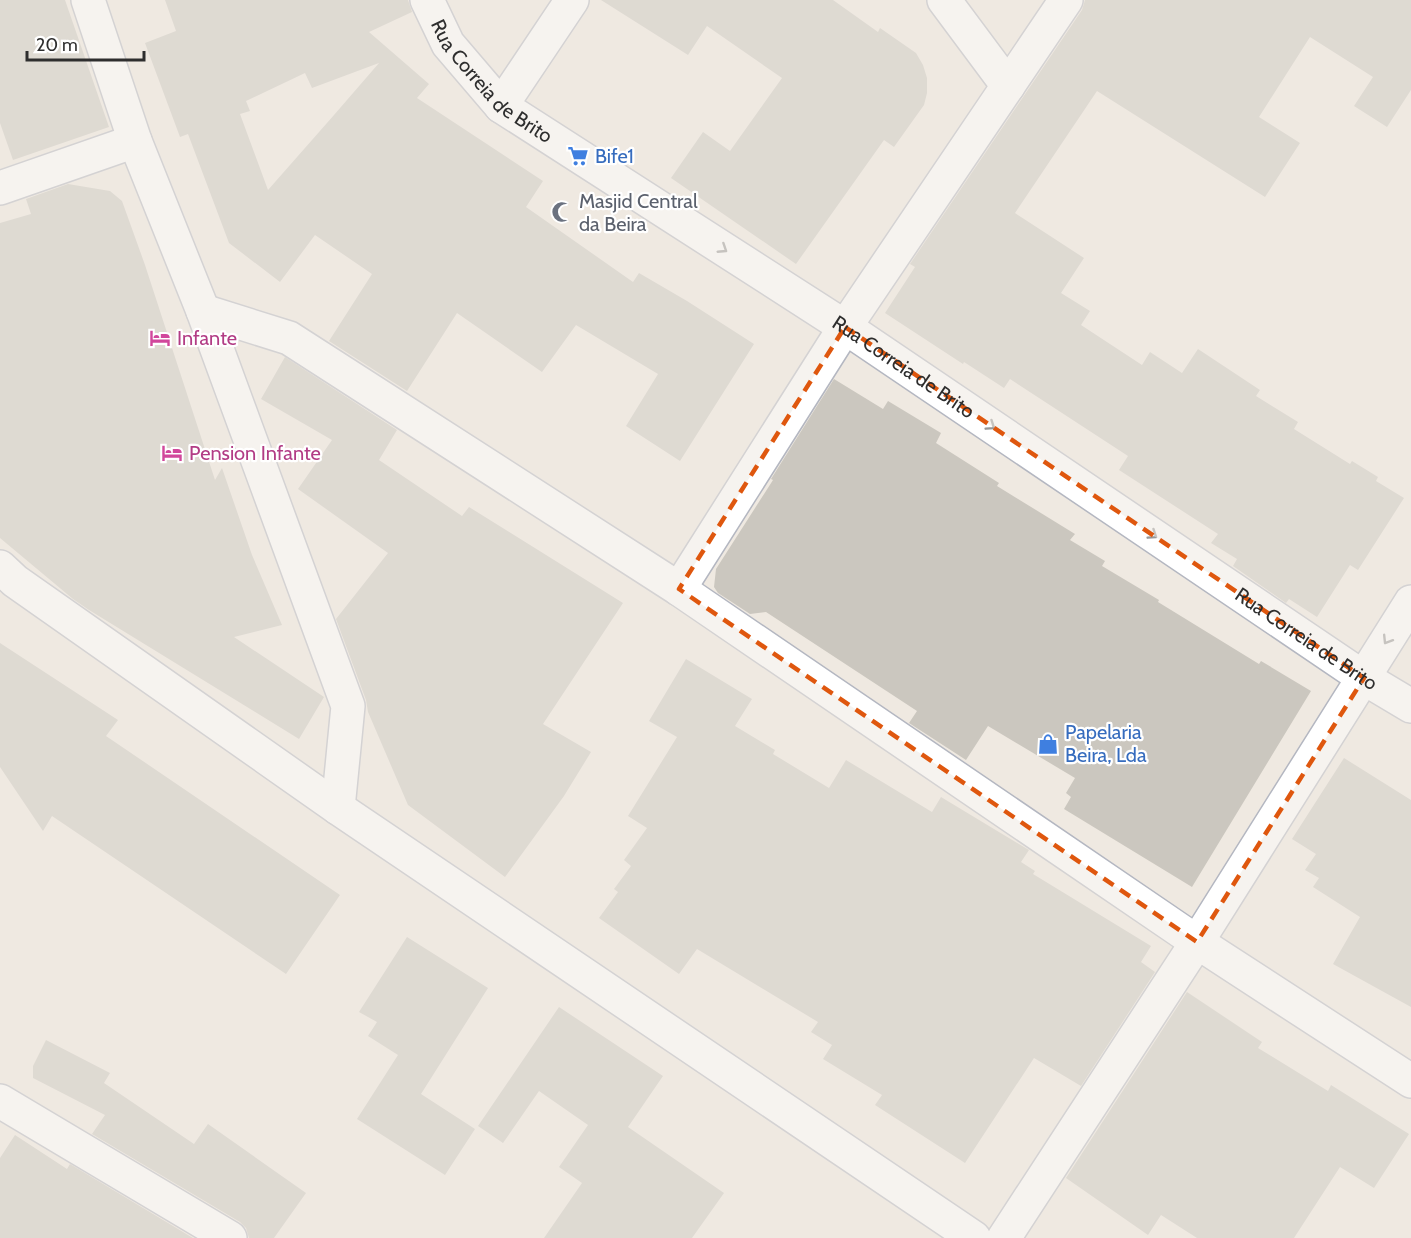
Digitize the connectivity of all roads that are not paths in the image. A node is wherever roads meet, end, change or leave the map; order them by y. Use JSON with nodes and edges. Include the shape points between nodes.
{"nodes":[{"id":1,"x":88,"y":0,"type":"edge"},
{"id":2,"x":427,"y":0,"type":"edge"},
{"id":3,"x":572,"y":0,"type":"edge"},
{"id":4,"x":944,"y":0,"type":"edge"},
{"id":5,"x":1066,"y":0,"type":"edge"},
{"id":6,"x":1008,"y":86,"type":"junction"},
{"id":7,"x":501,"y":106,"type":"junction"},
{"id":8,"x":135,"y":141,"type":"junction"},
{"id":9,"x":0,"y":188,"type":"edge"},
{"id":10,"x":203,"y":311,"type":"junction"},
{"id":11,"x":845,"y":327,"type":"junction"},
{"id":12,"x":0,"y":567,"type":"edge"},
{"id":13,"x":679,"y":589,"type":"junction"},
{"id":14,"x":1411,"y":602,"type":"edge"},
{"id":15,"x":1364,"y":678,"type":"junction"},
{"id":16,"x":1411,"y":706,"type":"edge"},
{"id":17,"x":338,"y":808,"type":"junction"},
{"id":18,"x":1197,"y":942,"type":"junction"},
{"id":19,"x":1411,"y":1081,"type":"edge"},
{"id":20,"x":0,"y":1101,"type":"edge"},
{"id":21,"x":231,"y":1238,"type":"edge"},
{"id":22,"x":974,"y":1238,"type":"edge"},
{"id":23,"x":1004,"y":1238,"type":"edge"}],
"edges":[{"from":1,"to":8,"type":"street"},
{"from":2,"to":7,"type":"street","name":"Rua Correia de Brito","via":[[448,44]]},
{"from":3,"to":7,"type":"street"},
{"from":4,"to":6,"type":"street"},
{"from":5,"to":6,"type":"street"},
{"from":6,"to":11,"type":"street"},
{"from":7,"to":11,"type":"street","name":"Rua Correia de Brito","one_way":true},
{"from":8,"to":9,"type":"street"},
{"from":8,"to":10,"type":"street"},
{"from":10,"to":13,"type":"street","via":[[289,338]]},
{"from":10,"to":17,"type":"street","via":[[348,706]]},
{"from":11,"to":13,"type":"street"},
{"from":11,"to":15,"type":"street","name":"Rua Correia de Brito","one_way":true},
{"from":12,"to":17,"type":"street"},
{"from":13,"to":18,"type":"street"},
{"from":14,"to":15,"type":"street","one_way":true},
{"from":15,"to":16,"type":"street","name":"Rua Correia de Brito"},
{"from":15,"to":18,"type":"street"},
{"from":17,"to":22,"type":"street"},
{"from":18,"to":19,"type":"street"},
{"from":18,"to":23,"type":"street"},
{"from":20,"to":21,"type":"street"}]}
